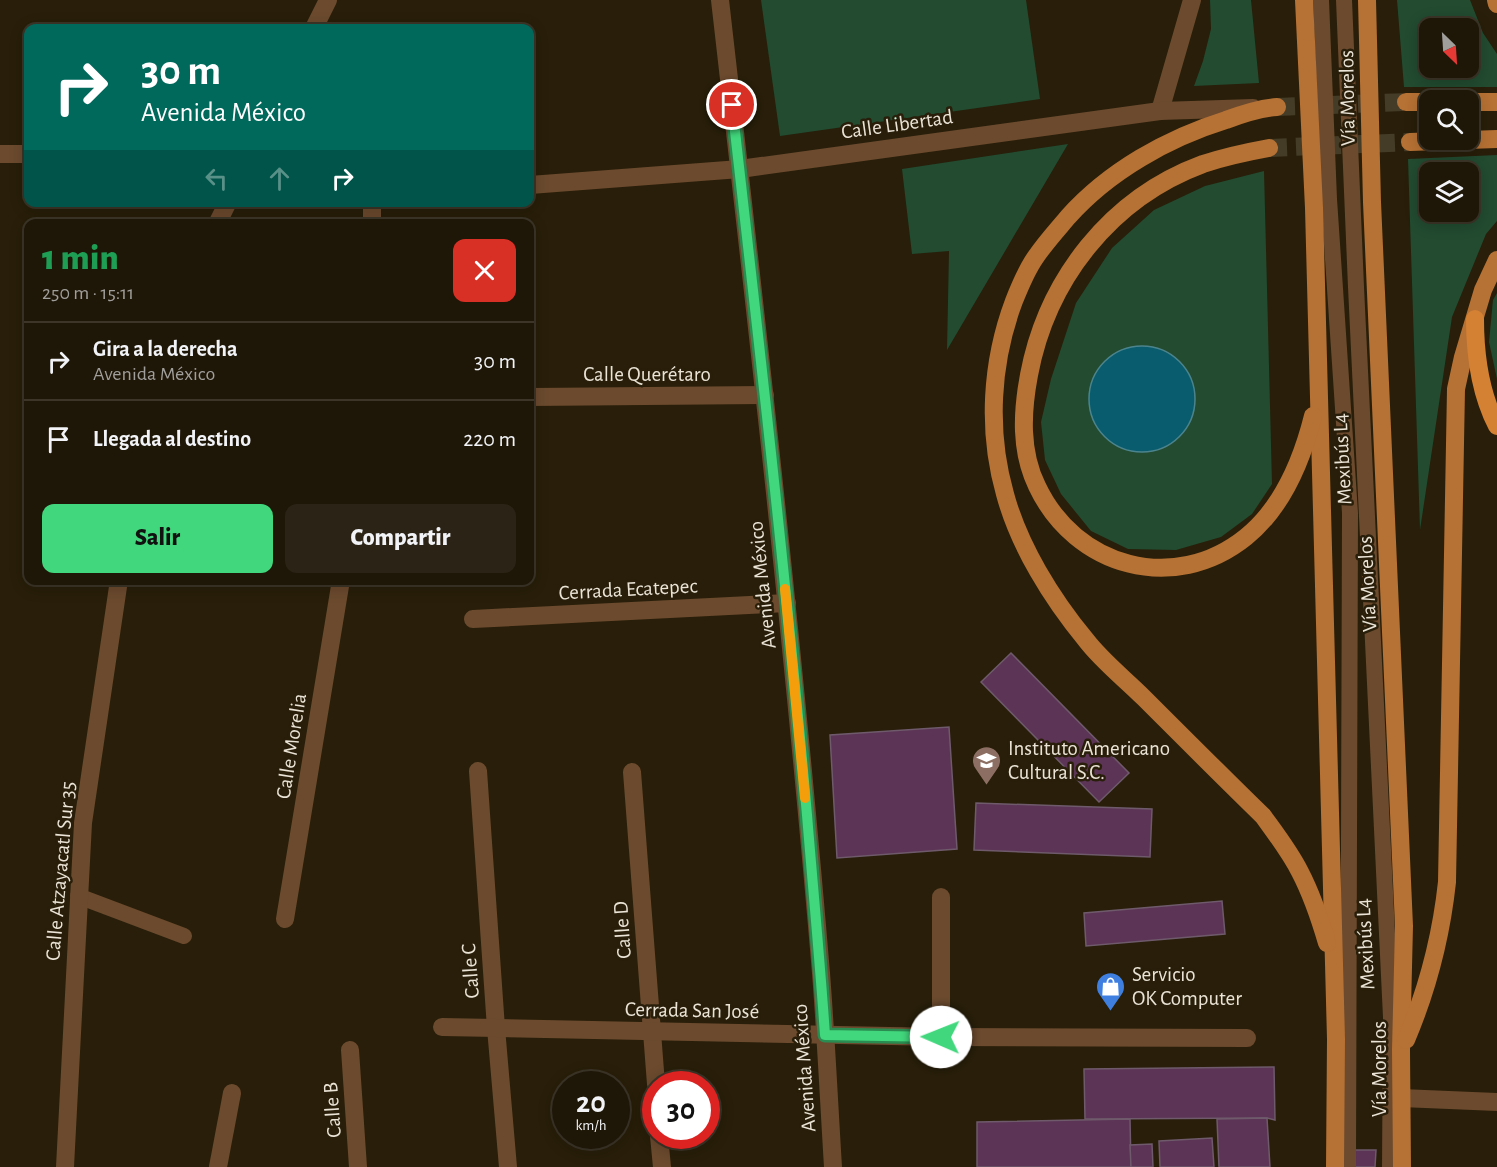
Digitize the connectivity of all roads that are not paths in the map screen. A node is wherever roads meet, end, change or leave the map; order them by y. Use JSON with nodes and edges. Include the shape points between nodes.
{"nodes":[{"id":1,"x":328,"y":0,"type":"edge"},
{"id":2,"x":720,"y":0,"type":"edge"},
{"id":3,"x":1192,"y":0,"type":"edge"},
{"id":4,"x":1304,"y":0,"type":"edge"},
{"id":5,"x":1321,"y":0,"type":"edge"},
{"id":6,"x":1344,"y":0,"type":"edge"},
{"id":7,"x":1366,"y":0,"type":"edge"},
{"id":8,"x":316,"y":24,"type":"edge"},
{"id":9,"x":1406,"y":102,"type":"tunnel mouth"},
{"id":10,"x":1419,"y":102,"type":"edge"},
{"id":11,"x":1479,"y":102,"type":"edge"},
{"id":12,"x":1497,"y":102,"type":"edge"},
{"id":13,"x":1273,"y":108,"type":"joint"},
{"id":14,"x":1160,"y":111,"type":"junction"},
{"id":15,"x":1497,"y":139,"type":"edge"},
{"id":16,"x":1410,"y":142,"type":"tunnel mouth"},
{"id":17,"x":1269,"y":148,"type":"tunnel mouth"},
{"id":18,"x":0,"y":154,"type":"edge"},
{"id":19,"x":24,"y":154,"type":"edge"},
{"id":20,"x":740,"y":169,"type":"junction"},
{"id":21,"x":534,"y":184,"type":"edge"},
{"id":22,"x":1497,"y":260,"type":"edge"},
{"id":23,"x":1475,"y":319,"type":"junction"},
{"id":24,"x":1319,"y":382,"type":"junction"},
{"id":25,"x":765,"y":395,"type":"junction"},
{"id":26,"x":534,"y":397,"type":"edge"},
{"id":27,"x":1497,"y":426,"type":"edge"},
{"id":28,"x":118,"y":585,"type":"edge"},
{"id":29,"x":340,"y":585,"type":"edge"},
{"id":30,"x":787,"y":603,"type":"junction"},
{"id":31,"x":473,"y":620,"type":"dead end"},
{"id":32,"x":478,"y":771,"type":"dead end"},
{"id":33,"x":632,"y":772,"type":"dead end"},
{"id":34,"x":78,"y":896,"type":"junction"},
{"id":35,"x":941,"y":897,"type":"dead end"},
{"id":36,"x":285,"y":919,"type":"dead end"},
{"id":37,"x":184,"y":936,"type":"dead end"},
{"id":38,"x":1334,"y":965,"type":"junction"},
{"id":39,"x":442,"y":1027,"type":"dead end"},
{"id":40,"x":496,"y":1028,"type":"junction"},
{"id":41,"x":652,"y":1031,"type":"junction"},
{"id":42,"x":825,"y":1035,"type":"junction"},
{"id":43,"x":941,"y":1037,"type":"junction"},
{"id":44,"x":1247,"y":1038,"type":"dead end"},
{"id":45,"x":350,"y":1050,"type":"dead end"},
{"id":46,"x":1401,"y":1050,"type":"junction"},
{"id":47,"x":655,"y":1071,"type":"edge"},
{"id":48,"x":232,"y":1093,"type":"dead end"},
{"id":49,"x":1401,"y":1098,"type":"junction"},
{"id":50,"x":1497,"y":1102,"type":"edge"},
{"id":51,"x":660,"y":1149,"type":"edge"},
{"id":52,"x":65,"y":1167,"type":"edge"},
{"id":53,"x":218,"y":1167,"type":"edge"},
{"id":54,"x":358,"y":1167,"type":"edge"},
{"id":55,"x":508,"y":1167,"type":"edge"},
{"id":56,"x":662,"y":1167,"type":"edge"},
{"id":57,"x":833,"y":1167,"type":"edge"},
{"id":58,"x":1335,"y":1167,"type":"edge"},
{"id":59,"x":1347,"y":1167,"type":"edge"},
{"id":60,"x":1390,"y":1167,"type":"edge"},
{"id":61,"x":1402,"y":1167,"type":"edge"}],
"edges":[{"from":1,"to":8,"type":"street"},
{"from":2,"to":20,"type":"street","name":"Avenida México"},
{"from":3,"to":14,"type":"street"},
{"from":4,"to":24,"type":"main road","name":"Vía Morelos"},
{"from":5,"to":59,"type":"lane","name":"Mexibús L4","via":[[1329,199],[1350,513]]},
{"from":6,"to":60,"type":"lane","name":"Mexibús L4","via":[[1390,1005]]},
{"from":7,"to":46,"type":"main road","name":"Vía Morelos","via":[[1404,926]]},
{"from":9,"to":10,"type":"main road"},
{"from":11,"to":12,"type":"main road"},
{"from":13,"to":14,"type":"street","name":"Calle Libertad"},
{"from":13,"to":38,"type":"main road","via":[[1211,124],[1150,153],[1095,191],[1053,234],[1034,259],[1008,318],[995,382],[995,439],[1005,496],[1019,532],[1060,606],[1087,642],[1256,809],[1282,841],[1300,870]]},
{"from":14,"to":20,"type":"street","name":"Calle Libertad"},
{"from":15,"to":16,"type":"main road"},
{"from":17,"to":24,"type":"main road","via":[[1224,158],[1171,179],[1120,213],[1080,256],[1052,304],[1032,360],[1024,422],[1029,464],[1046,503],[1059,520],[1107,557],[1150,568],[1198,563],[1247,536],[1274,505],[1307,438]]},
{"from":18,"to":19,"type":"street"},
{"from":20,"to":21,"type":"street","name":"Calle Libertad"},
{"from":20,"to":25,"type":"street","name":"Avenida México"},
{"from":22,"to":23,"type":"main road"},
{"from":23,"to":27,"type":"highway","via":[[1478,368]]},
{"from":23,"to":46,"type":"main road","via":[[1456,388],[1447,882],[1427,985]]},
{"from":24,"to":38,"type":"main road","name":"Vía Morelos"},
{"from":25,"to":26,"type":"street","name":"Calle Querétaro"},
{"from":25,"to":30,"type":"street","name":"Avenida México"},
{"from":28,"to":34,"type":"street","name":"Calle Atzayacatl Sur 35","via":[[83,823]]},
{"from":29,"to":36,"type":"street","name":"Calle Morelia"},
{"from":30,"to":31,"type":"street","name":"Cerrada Ecatepec"},
{"from":30,"to":42,"type":"street","name":"Avenida México"},
{"from":32,"to":40,"type":"street","name":"Calle C"},
{"from":33,"to":41,"type":"street","name":"Calle D"},
{"from":34,"to":37,"type":"lane"},
{"from":34,"to":52,"type":"street","name":"Calle Atzayacatl Sur 35"},
{"from":35,"to":43,"type":"street"},
{"from":38,"to":58,"type":"main road","name":"Vía Morelos"},
{"from":39,"to":40,"type":"street","name":"Cerrada San José"},
{"from":40,"to":41,"type":"street","name":"Cerrada San José"},
{"from":40,"to":55,"type":"street","name":"Calle C"},
{"from":41,"to":42,"type":"street","name":"Cerrada San José"},
{"from":41,"to":47,"type":"street","name":"Calle D"},
{"from":42,"to":43,"type":"street","name":"Cerrada San José"},
{"from":42,"to":57,"type":"street","name":"Avenida México"},
{"from":43,"to":44,"type":"street","name":"Cerrada San José"},
{"from":45,"to":54,"type":"street","name":"Calle B"},
{"from":46,"to":49,"type":"main road","name":"Vía Morelos"},
{"from":48,"to":53,"type":"street"},
{"from":49,"to":50,"type":"street"},
{"from":49,"to":61,"type":"main road","name":"Vía Morelos"},
{"from":51,"to":56,"type":"street"}]}
